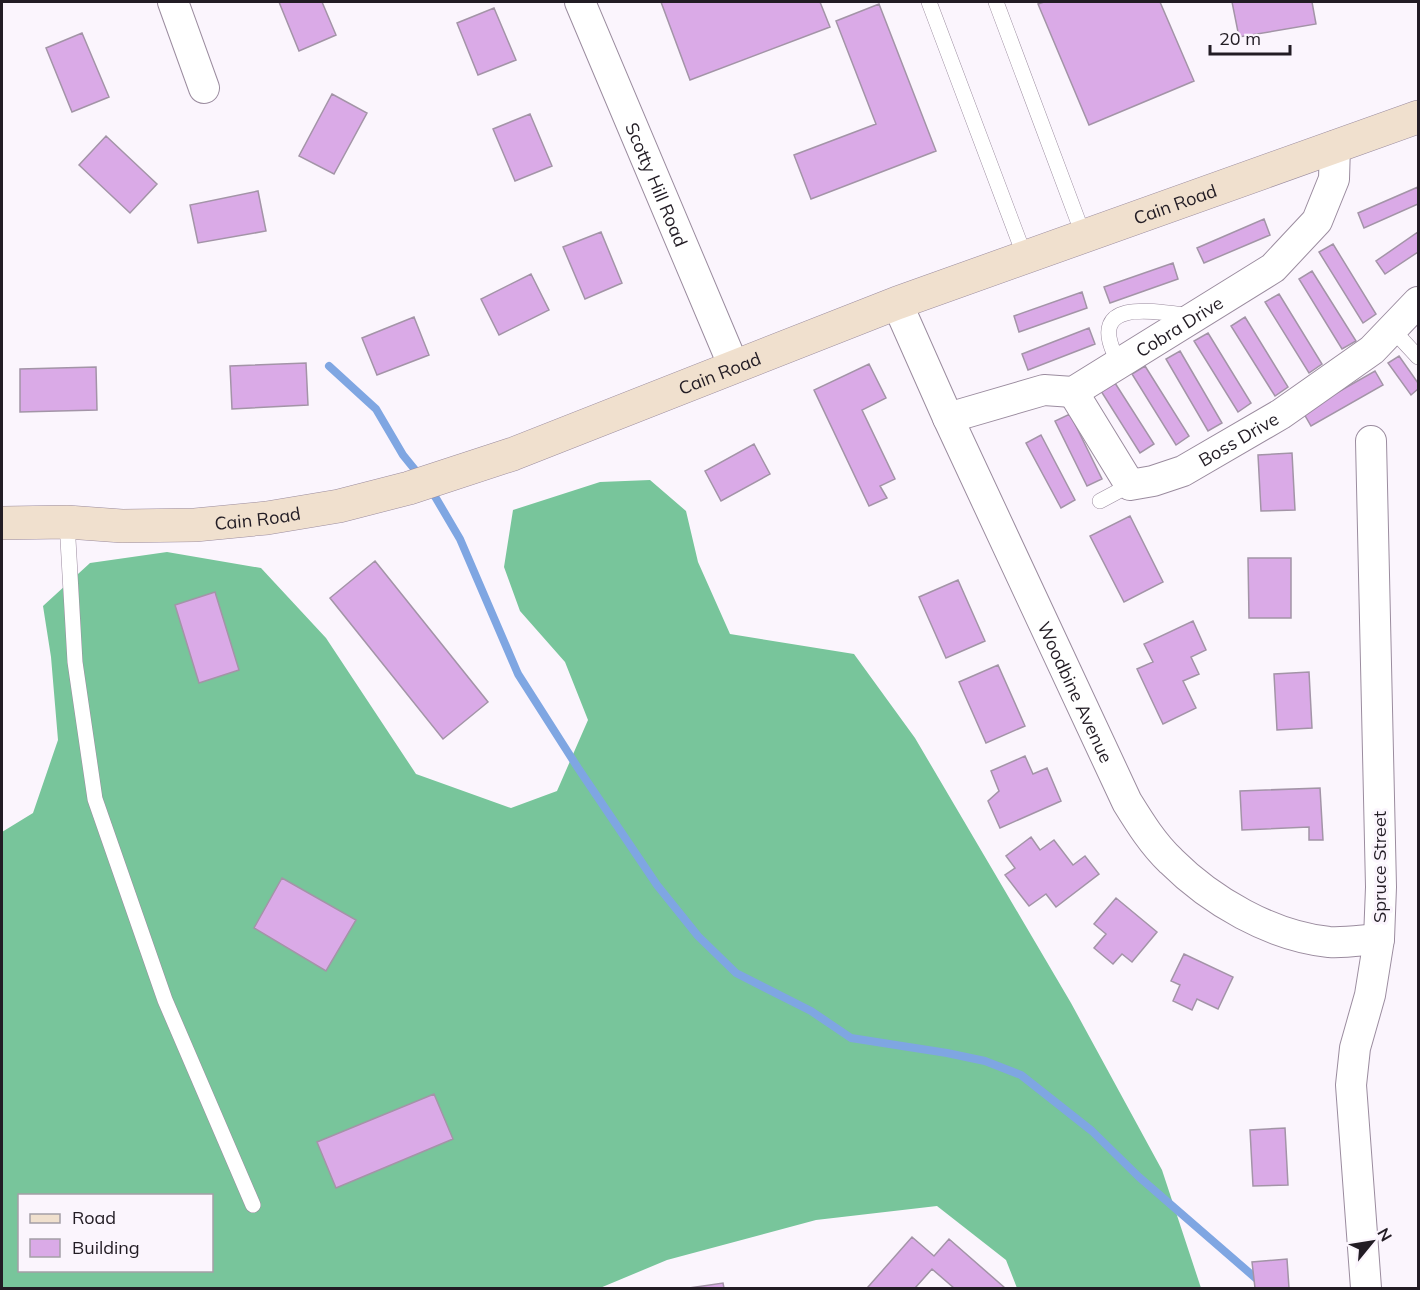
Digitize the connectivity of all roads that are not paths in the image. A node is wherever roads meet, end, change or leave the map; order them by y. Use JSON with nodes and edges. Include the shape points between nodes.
{"nodes":[{"id":1,"x":172,"y":2,"type":"edge"},
{"id":2,"x":579,"y":2,"type":"edge"},
{"id":3,"x":929,"y":2,"type":"edge"},
{"id":4,"x":996,"y":2,"type":"edge"},
{"id":5,"x":204,"y":88,"type":"dead end"},
{"id":6,"x":1419,"y":117,"type":"edge"},
{"id":7,"x":1335,"y":146,"type":"junction"},
{"id":8,"x":1084,"y":237,"type":"junction"},
{"id":9,"x":1025,"y":257,"type":"junction"},
{"id":10,"x":1419,"y":302,"type":"edge"},
{"id":11,"x":897,"y":303,"type":"junction"},
{"id":12,"x":1196,"y":316,"type":"junction"},
{"id":13,"x":1392,"y":329,"type":"junction"},
{"id":14,"x":1419,"y":357,"type":"edge"},
{"id":15,"x":1127,"y":359,"type":"junction"},
{"id":16,"x":734,"y":367,"type":"junction"},
{"id":17,"x":1073,"y":392,"type":"junction"},
{"id":18,"x":948,"y":418,"type":"junction"},
{"id":19,"x":1371,"y":441,"type":"dead end"},
{"id":20,"x":1130,"y":485,"type":"junction"},
{"id":21,"x":1100,"y":501,"type":"dead end"},
{"id":22,"x":68,"y":522,"type":"junction"},
{"id":23,"x":2,"y":523,"type":"edge"},
{"id":24,"x":1379,"y":939,"type":"junction"},
{"id":25,"x":253,"y":1205,"type":"dead end"},
{"id":26,"x":1366,"y":1288,"type":"edge"}],
"edges":[{"from":1,"to":5,"type":"street"},
{"from":2,"to":16,"type":"street","name":"Scotty Hill Road"},
{"from":3,"to":9,"type":"lane"},
{"from":4,"to":8,"type":"lane"},
{"from":6,"to":7,"type":"main road","name":"Cain Road"},
{"from":7,"to":8,"type":"main road","name":"Cain Road"},
{"from":7,"to":12,"type":"street","name":"Cobra Drive","via":[[1334,179],[1317,221],[1273,268]]},
{"from":8,"to":9,"type":"main road","name":"Cain Road"},
{"from":9,"to":11,"type":"main road","name":"Cain Road"},
{"from":10,"to":13,"type":"street","name":"Boss Drive"},
{"from":11,"to":16,"type":"main road","name":"Cain Road"},
{"from":11,"to":18,"type":"street","name":"Woodbine Avenue"},
{"from":12,"to":15,"type":"street","name":"Cobra Drive"},
{"from":12,"to":15,"type":"lane","via":[[1138,310],[1114,319],[1108,327],[1109,342],[1114,353]]},
{"from":13,"to":14,"type":"lane"},
{"from":13,"to":20,"type":"street","name":"Boss Drive","via":[[1372,350],[1281,414],[1183,471]]},
{"from":15,"to":17,"type":"street","name":"Cobra Drive"},
{"from":16,"to":22,"type":"main road","name":"Cain Road","via":[[513,454],[410,488],[339,506],[195,525]]},
{"from":17,"to":18,"type":"street","via":[[1044,390]]},
{"from":17,"to":20,"type":"street"},
{"from":18,"to":24,"type":"street","name":"Woodbine Avenue","via":[[1127,802],[1170,861],[1227,906],[1259,922],[1329,942]]},
{"from":19,"to":24,"type":"street","name":"Spruce Street","via":[[1381,875]]},
{"from":20,"to":21,"type":"lane"},
{"from":22,"to":23,"type":"main road","name":"Cain Road"},
{"from":22,"to":25,"type":"lane","via":[[75,662],[95,799],[165,1000]]},
{"from":24,"to":26,"type":"street","name":"Spruce Street","via":[[1370,995],[1355,1048],[1352,1085]]}]}
